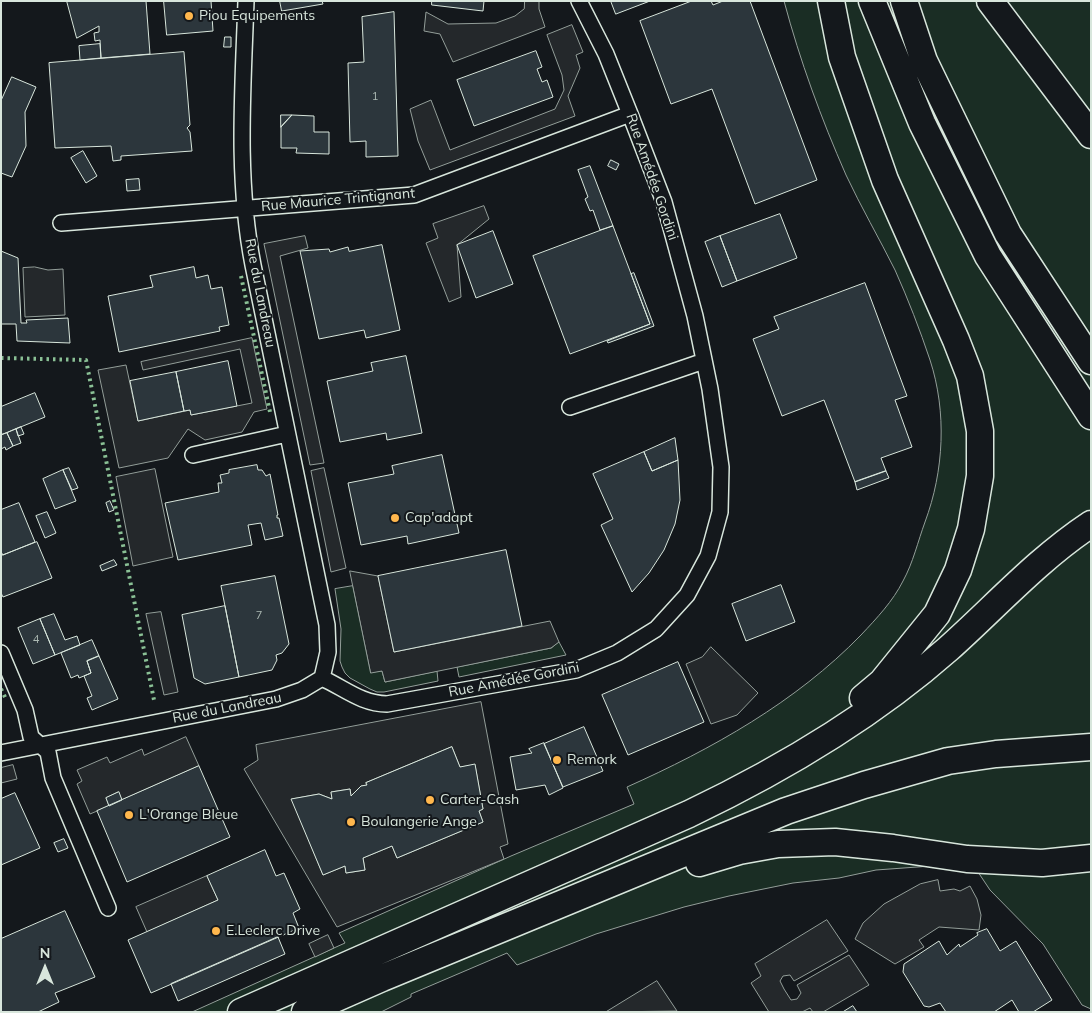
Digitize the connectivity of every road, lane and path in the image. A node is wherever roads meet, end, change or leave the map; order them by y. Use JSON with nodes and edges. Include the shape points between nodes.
{"nodes":[{"id":1,"x":246,"y":1,"type":"edge"},
{"id":2,"x":579,"y":1,"type":"edge"},
{"id":3,"x":831,"y":1,"type":"edge"},
{"id":4,"x":872,"y":1,"type":"edge"},
{"id":5,"x":904,"y":1,"type":"edge"},
{"id":6,"x":990,"y":1,"type":"edge"},
{"id":7,"x":630,"y":114,"type":"junction"},
{"id":8,"x":1091,"y":135,"type":"edge"},
{"id":9,"x":246,"y":208,"type":"junction"},
{"id":10,"x":61,"y":223,"type":"dead end"},
{"id":11,"x":704,"y":360,"type":"junction"},
{"id":12,"x":1091,"y":361,"type":"edge"},
{"id":13,"x":570,"y":407,"type":"dead end"},
{"id":14,"x":1091,"y":416,"type":"edge"},
{"id":15,"x":287,"y":434,"type":"junction"},
{"id":16,"x":193,"y":455,"type":"dead end"},
{"id":17,"x":1091,"y":524,"type":"edge"},
{"id":18,"x":1,"y":652,"type":"edge"},
{"id":19,"x":322,"y":678,"type":"junction"},
{"id":20,"x":40,"y":744,"type":"junction"},
{"id":21,"x":813,"y":747,"type":"junction"},
{"id":22,"x":1091,"y":747,"type":"edge"},
{"id":23,"x":1,"y":753,"type":"edge"},
{"id":24,"x":1091,"y":858,"type":"edge"},
{"id":25,"x":647,"y":869,"type":"junction"},
{"id":26,"x":108,"y":908,"type":"dead end"},
{"id":27,"x":241,"y":1012,"type":"edge"},
{"id":28,"x":304,"y":1012,"type":"edge"}],
"edges":[{"from":1,"to":9,"type":"street","name":"Rue du Landreau","via":[[241,158]]},
{"from":2,"to":7,"type":"street","name":"Rue Amédée Gordini","via":[[606,54]]},
{"from":3,"to":21,"type":"highway","via":[[842,57],[885,180],[970,376],[980,431],[980,476],[972,529],[958,570],[937,614],[882,682],[842,715]]},
{"from":4,"to":14,"type":"highway","via":[[922,122],[988,256]]},
{"from":5,"to":12,"type":"highway","via":[[924,61],[1008,234]]},
{"from":6,"to":8,"type":"highway"},
{"from":7,"to":9,"type":"street","name":"Rue Maurice Trintignant","via":[[414,195]]},
{"from":7,"to":11,"type":"street","name":"Rue Amédée Gordini","via":[[664,202]]},
{"from":9,"to":10,"type":"street","name":"Rue Maurice Trintignant"},
{"from":9,"to":15,"type":"street","name":"Rue du Landreau","via":[[252,258]]},
{"from":11,"to":13,"type":"street"},
{"from":11,"to":19,"type":"street","name":"Rue Amédée Gordini","via":[[721,467],[720,512],[708,556],[686,594],[656,629],[617,653],[576,670],[387,704],[360,699]]},
{"from":15,"to":16,"type":"street"},
{"from":15,"to":19,"type":"street","name":"Rue du Landreau","via":[[327,625],[328,652]]},
{"from":17,"to":21,"type":"highway","via":[[1034,568],[948,650],[880,704]]},
{"from":18,"to":20,"type":"street","via":[[25,710],[31,737]]},
{"from":19,"to":20,"type":"street","name":"Rue du Landreau","via":[[302,690],[276,699]]},
{"from":20,"to":23,"type":"street","name":"Rue du Landreau"},
{"from":20,"to":26,"type":"street","via":[[48,752],[53,778]]},
{"from":21,"to":27,"type":"highway","via":[[689,814]]},
{"from":22,"to":25,"type":"highway","via":[[996,754],[909,771],[786,810]]},
{"from":24,"to":25,"type":"highway","via":[[1042,863],[967,859],[835,842],[778,844],[739,851],[682,869]]},
{"from":25,"to":28,"type":"highway"}]}
